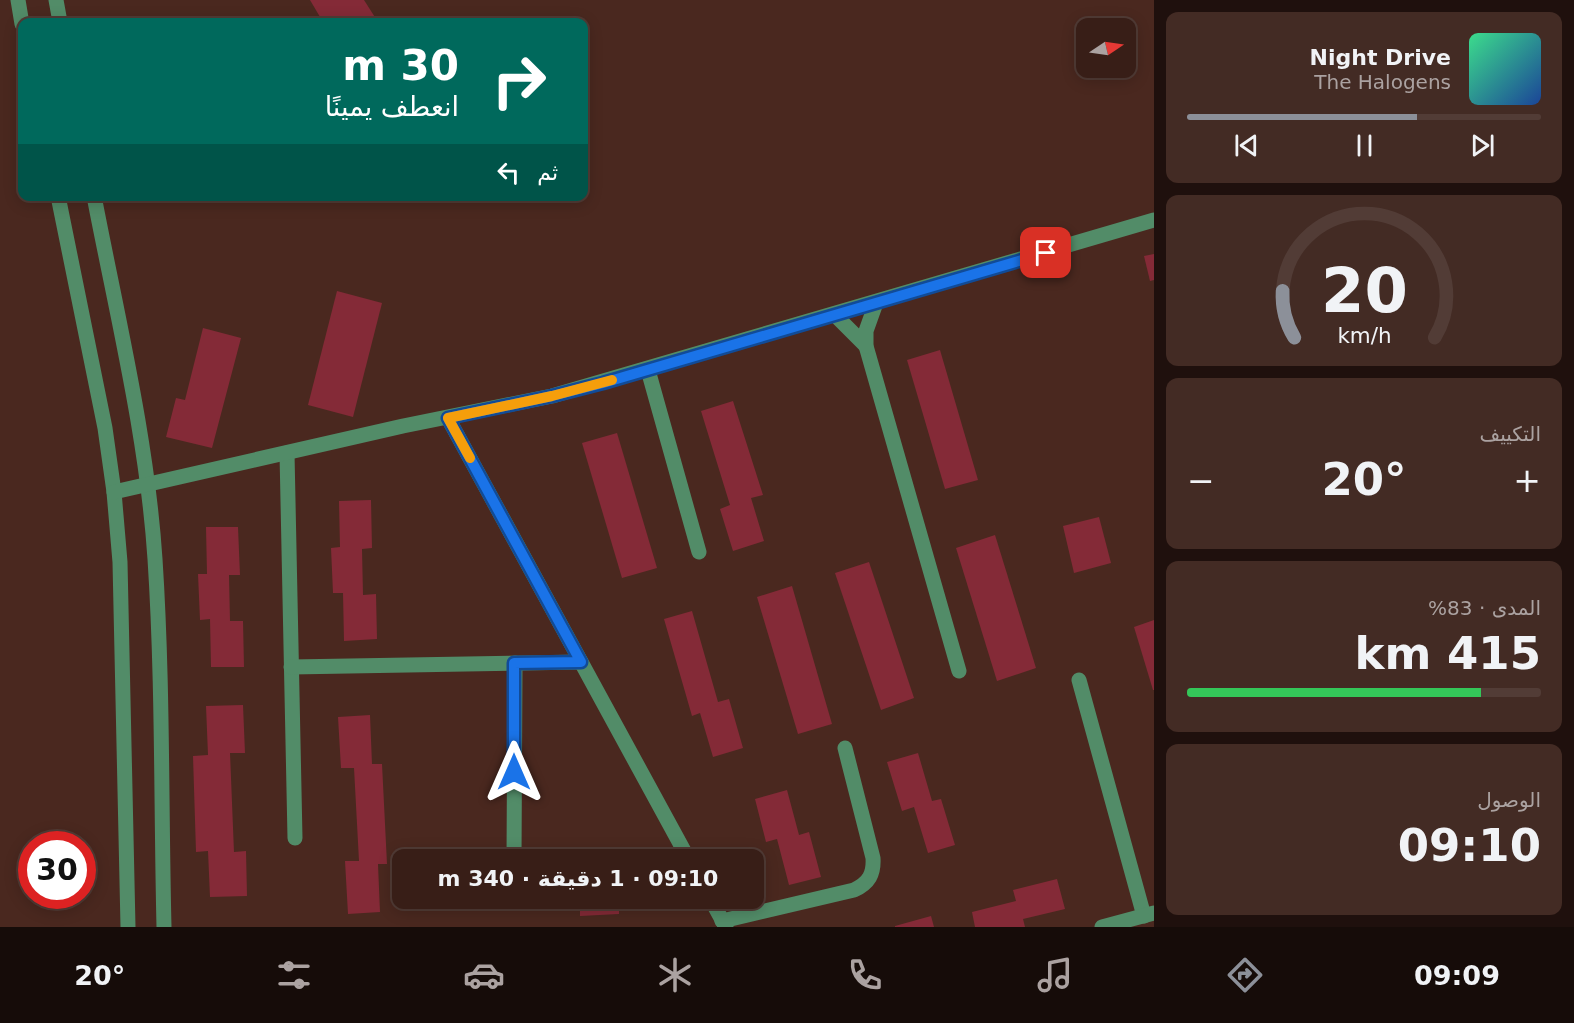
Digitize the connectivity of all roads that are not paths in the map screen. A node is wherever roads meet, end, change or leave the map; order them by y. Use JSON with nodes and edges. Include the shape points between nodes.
{"nodes":[{"id":1,"x":18,"y":0,"type":"edge"},
{"id":2,"x":56,"y":0,"type":"edge"},
{"id":3,"x":21,"y":18,"type":"edge"},
{"id":4,"x":59,"y":18,"type":"edge"},
{"id":5,"x":59,"y":201,"type":"edge"},
{"id":6,"x":95,"y":201,"type":"edge"},
{"id":7,"x":1154,"y":220,"type":"edge"},
{"id":8,"x":876,"y":303,"type":"junction"},
{"id":9,"x":835,"y":315,"type":"junction"},
{"id":10,"x":866,"y":346,"type":"junction"},
{"id":11,"x":648,"y":370,"type":"junction"},
{"id":12,"x":448,"y":418,"type":"junction"},
{"id":13,"x":287,"y":453,"type":"junction"},
{"id":14,"x":147,"y":484,"type":"junction"},
{"id":15,"x":114,"y":492,"type":"junction"},
{"id":16,"x":699,"y":552,"type":"dead end"},
{"id":17,"x":581,"y":662,"type":"junction"},
{"id":18,"x":514,"y":663,"type":"junction"},
{"id":19,"x":291,"y":667,"type":"junction"},
{"id":20,"x":959,"y":670,"type":"dead end"},
{"id":21,"x":1079,"y":680,"type":"dead end"},
{"id":22,"x":845,"y":748,"type":"dead end"},
{"id":23,"x":295,"y":838,"type":"dead end"},
{"id":24,"x":514,"y":849,"type":"edge"},
{"id":25,"x":683,"y":849,"type":"edge"},
{"id":26,"x":716,"y":909,"type":"edge"},
{"id":27,"x":1149,"y":914,"type":"edge"},
{"id":28,"x":724,"y":924,"type":"edge"},
{"id":29,"x":128,"y":927,"type":"edge"},
{"id":30,"x":164,"y":927,"type":"edge"},
{"id":31,"x":1102,"y":927,"type":"edge"}],
"edges":[{"from":1,"to":3,"type":"street"},
{"from":2,"to":4,"type":"street"},
{"from":5,"to":15,"type":"street","via":[[105,428]]},
{"from":6,"to":14,"type":"street"},
{"from":7,"to":8,"type":"street"},
{"from":8,"to":9,"type":"street"},
{"from":8,"to":10,"type":"street","via":[[866,332]]},
{"from":9,"to":10,"type":"street"},
{"from":9,"to":11,"type":"street"},
{"from":10,"to":20,"type":"street"},
{"from":11,"to":12,"type":"street"},
{"from":11,"to":16,"type":"street"},
{"from":12,"to":13,"type":"street"},
{"from":12,"to":17,"type":"street"},
{"from":13,"to":14,"type":"street"},
{"from":13,"to":19,"type":"street"},
{"from":14,"to":15,"type":"street"},
{"from":14,"to":30,"type":"street","via":[[158,633]]},
{"from":15,"to":29,"type":"street","via":[[121,573]]},
{"from":17,"to":18,"type":"street"},
{"from":17,"to":25,"type":"street"},
{"from":18,"to":19,"type":"street"},
{"from":18,"to":24,"type":"street"},
{"from":19,"to":23,"type":"street"},
{"from":21,"to":27,"type":"street"},
{"from":22,"to":28,"type":"street","via":[[873,858],[870,878],[854,890]]},
{"from":26,"to":28,"type":"street"},
{"from":27,"to":31,"type":"street"}]}
